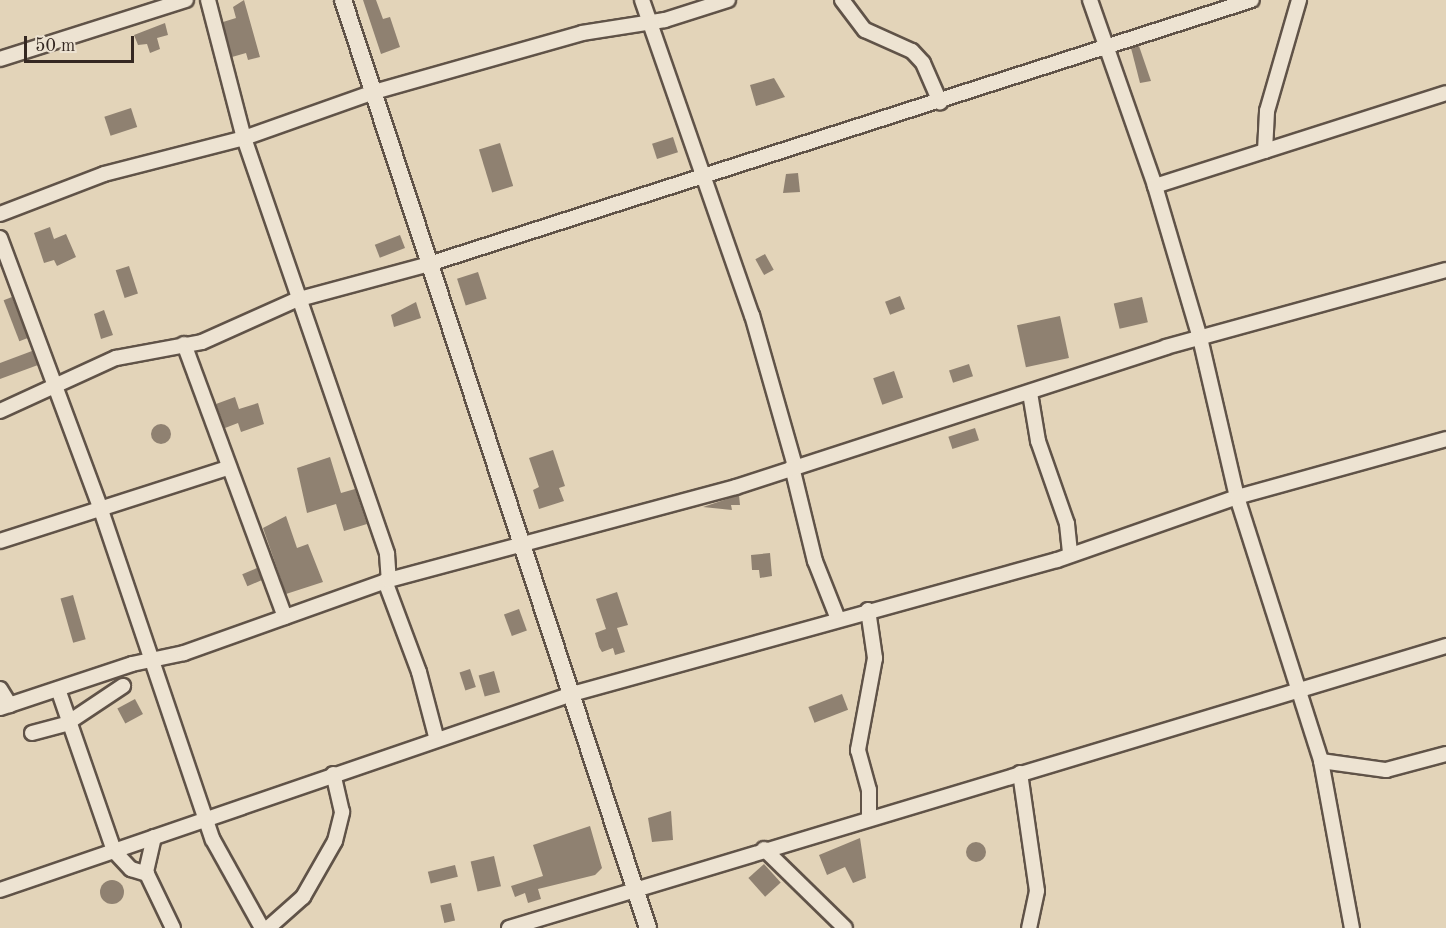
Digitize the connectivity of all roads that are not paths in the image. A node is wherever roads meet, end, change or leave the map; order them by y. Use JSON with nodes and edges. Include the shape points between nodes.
{"nodes":[{"id":1,"x":186,"y":0,"type":"edge"},
{"id":2,"x":208,"y":0,"type":"edge"},
{"id":3,"x":343,"y":0,"type":"edge"},
{"id":4,"x":642,"y":0,"type":"edge"},
{"id":5,"x":728,"y":0,"type":"edge"},
{"id":6,"x":842,"y":0,"type":"edge"},
{"id":7,"x":1090,"y":0,"type":"edge"},
{"id":8,"x":1252,"y":0,"type":"edge"},
{"id":9,"x":1299,"y":0,"type":"edge"},
{"id":10,"x":650,"y":22,"type":"junction"},
{"id":11,"x":1105,"y":46,"type":"junction"},
{"id":12,"x":0,"y":59,"type":"edge"},
{"id":13,"x":374,"y":92,"type":"junction"},
{"id":14,"x":1446,"y":93,"type":"edge"},
{"id":15,"x":940,"y":102,"type":"junction"},
{"id":16,"x":244,"y":138,"type":"junction"},
{"id":17,"x":1265,"y":151,"type":"junction"},
{"id":18,"x":700,"y":174,"type":"junction"},
{"id":19,"x":1155,"y":186,"type":"junction"},
{"id":20,"x":0,"y":214,"type":"edge"},
{"id":21,"x":0,"y":238,"type":"edge"},
{"id":22,"x":429,"y":264,"type":"junction"},
{"id":23,"x":1446,"y":270,"type":"edge"},
{"id":24,"x":296,"y":300,"type":"junction"},
{"id":25,"x":1200,"y":338,"type":"junction"},
{"id":26,"x":184,"y":344,"type":"junction"},
{"id":27,"x":56,"y":382,"type":"junction"},
{"id":28,"x":1030,"y":393,"type":"junction"},
{"id":29,"x":0,"y":411,"type":"edge"},
{"id":30,"x":1446,"y":439,"type":"edge"},
{"id":31,"x":793,"y":466,"type":"junction"},
{"id":32,"x":227,"y":468,"type":"junction"},
{"id":33,"x":1237,"y":497,"type":"junction"},
{"id":34,"x":101,"y":510,"type":"junction"},
{"id":35,"x":522,"y":540,"type":"junction"},
{"id":36,"x":0,"y":541,"type":"edge"},
{"id":37,"x":1071,"y":555,"type":"junction"},
{"id":38,"x":387,"y":581,"type":"junction"},
{"id":39,"x":868,"y":610,"type":"junction"},
{"id":40,"x":285,"y":617,"type":"junction"},
{"id":41,"x":838,"y":619,"type":"junction"},
{"id":42,"x":1446,"y":646,"type":"edge"},
{"id":43,"x":154,"y":660,"type":"junction"},
{"id":44,"x":123,"y":686,"type":"dead end"},
{"id":45,"x":0,"y":689,"type":"edge"},
{"id":46,"x":58,"y":689,"type":"junction"},
{"id":47,"x":1300,"y":689,"type":"junction"},
{"id":48,"x":572,"y":694,"type":"junction"},
{"id":49,"x":5,"y":706,"type":"edge"},
{"id":50,"x":69,"y":723,"type":"junction"},
{"id":51,"x":32,"y":733,"type":"dead end"},
{"id":52,"x":436,"y":740,"type":"junction"},
{"id":53,"x":1446,"y":754,"type":"edge"},
{"id":54,"x":1321,"y":761,"type":"junction"},
{"id":55,"x":1020,"y":773,"type":"junction"},
{"id":56,"x":333,"y":774,"type":"junction"},
{"id":57,"x":207,"y":815,"type":"junction"},
{"id":58,"x":869,"y":817,"type":"junction"},
{"id":59,"x":154,"y":837,"type":"junction"},
{"id":60,"x":764,"y":849,"type":"junction"},
{"id":61,"x":114,"y":851,"type":"junction"},
{"id":62,"x":147,"y":874,"type":"junction"},
{"id":63,"x":635,"y":886,"type":"junction"},
{"id":64,"x":0,"y":890,"type":"edge"},
{"id":65,"x":173,"y":928,"type":"edge"},
{"id":66,"x":262,"y":928,"type":"edge"},
{"id":67,"x":268,"y":928,"type":"edge"},
{"id":68,"x":509,"y":928,"type":"edge"},
{"id":69,"x":648,"y":928,"type":"edge"},
{"id":70,"x":845,"y":928,"type":"edge"},
{"id":71,"x":1029,"y":928,"type":"edge"},
{"id":72,"x":1352,"y":928,"type":"edge"}],
"edges":[{"from":1,"to":12,"type":"street"},
{"from":2,"to":16,"type":"street"},
{"from":3,"to":13,"type":"street"},
{"from":4,"to":10,"type":"street"},
{"from":5,"to":10,"type":"street"},
{"from":6,"to":15,"type":"street","via":[[865,30],[912,51],[924,63]]},
{"from":7,"to":11,"type":"street"},
{"from":8,"to":11,"type":"street"},
{"from":9,"to":17,"type":"street","via":[[1267,111]]},
{"from":10,"to":13,"type":"street","via":[[582,33]]},
{"from":10,"to":18,"type":"street"},
{"from":11,"to":15,"type":"street"},
{"from":11,"to":19,"type":"street"},
{"from":13,"to":16,"type":"street"},
{"from":13,"to":22,"type":"street"},
{"from":14,"to":17,"type":"street"},
{"from":15,"to":18,"type":"street"},
{"from":16,"to":20,"type":"street","via":[[104,174]]},
{"from":16,"to":24,"type":"street"},
{"from":17,"to":19,"type":"street"},
{"from":18,"to":22,"type":"street"},
{"from":18,"to":31,"type":"street","via":[[752,315]]},
{"from":19,"to":25,"type":"street"},
{"from":21,"to":27,"type":"street"},
{"from":22,"to":24,"type":"street"},
{"from":22,"to":35,"type":"street"},
{"from":23,"to":25,"type":"street"},
{"from":24,"to":26,"type":"street","via":[[220,336]]},
{"from":24,"to":38,"type":"street","via":[[387,554]]},
{"from":25,"to":28,"type":"street"},
{"from":25,"to":33,"type":"street"},
{"from":26,"to":27,"type":"street","via":[[116,358]]},
{"from":26,"to":32,"type":"street"},
{"from":27,"to":29,"type":"street"},
{"from":27,"to":34,"type":"street"},
{"from":28,"to":31,"type":"street"},
{"from":28,"to":37,"type":"street","via":[[1038,441],[1067,524]]},
{"from":30,"to":33,"type":"street"},
{"from":31,"to":35,"type":"street","via":[[736,487]]},
{"from":31,"to":41,"type":"street","via":[[815,561]]},
{"from":32,"to":34,"type":"street"},
{"from":32,"to":40,"type":"street"},
{"from":33,"to":37,"type":"street"},
{"from":33,"to":47,"type":"street"},
{"from":34,"to":36,"type":"street"},
{"from":34,"to":43,"type":"street"},
{"from":35,"to":38,"type":"street"},
{"from":35,"to":48,"type":"street"},
{"from":37,"to":39,"type":"street"},
{"from":38,"to":40,"type":"street"},
{"from":38,"to":52,"type":"street","via":[[419,672]]},
{"from":39,"to":41,"type":"street"},
{"from":39,"to":58,"type":"street","via":[[875,658],[858,750],[869,790]]},
{"from":40,"to":43,"type":"street"},
{"from":41,"to":48,"type":"street"},
{"from":42,"to":47,"type":"street"},
{"from":43,"to":46,"type":"street"},
{"from":43,"to":57,"type":"street"},
{"from":44,"to":50,"type":"street"},
{"from":45,"to":49,"type":"street"},
{"from":46,"to":49,"type":"street"},
{"from":46,"to":50,"type":"street"},
{"from":47,"to":54,"type":"street"},
{"from":47,"to":55,"type":"street"},
{"from":48,"to":52,"type":"street"},
{"from":48,"to":63,"type":"street"},
{"from":50,"to":51,"type":"street"},
{"from":50,"to":61,"type":"street"},
{"from":52,"to":56,"type":"street"},
{"from":53,"to":54,"type":"street","via":[[1386,770]]},
{"from":54,"to":72,"type":"street"},
{"from":55,"to":58,"type":"street"},
{"from":55,"to":71,"type":"street","via":[[1037,891]]},
{"from":56,"to":57,"type":"street"},
{"from":56,"to":67,"type":"street","via":[[342,812],[335,841],[303,897]]},
{"from":57,"to":59,"type":"street"},
{"from":57,"to":66,"type":"street","via":[[226,870]]},
{"from":58,"to":60,"type":"street"},
{"from":59,"to":61,"type":"street"},
{"from":59,"to":62,"type":"street","via":[[145,861]]},
{"from":60,"to":63,"type":"street"},
{"from":60,"to":70,"type":"street"},
{"from":61,"to":62,"type":"street","via":[[131,869]]},
{"from":61,"to":64,"type":"street"},
{"from":62,"to":65,"type":"street"},
{"from":63,"to":68,"type":"street"},
{"from":63,"to":69,"type":"street"}]}
